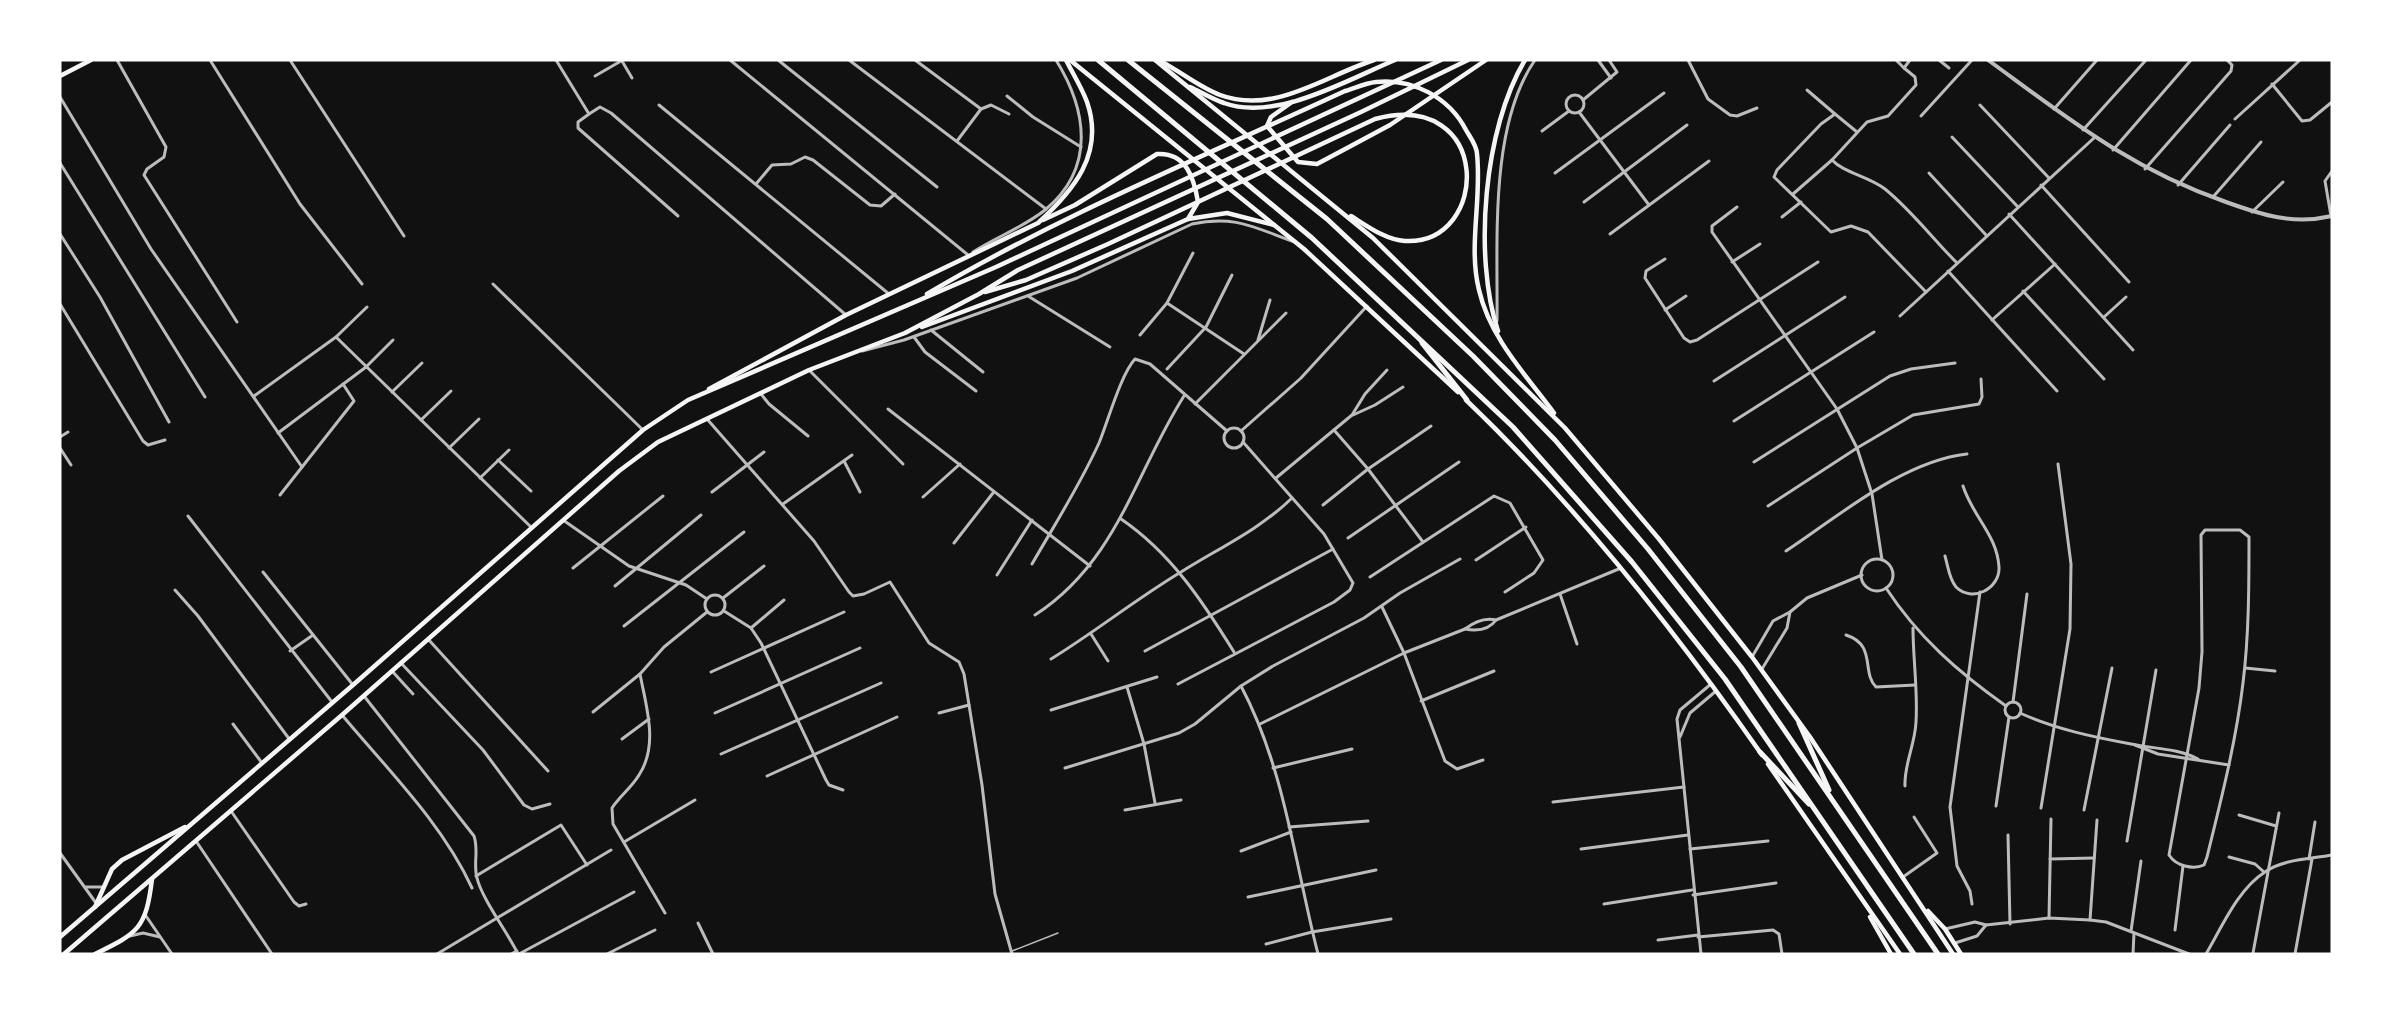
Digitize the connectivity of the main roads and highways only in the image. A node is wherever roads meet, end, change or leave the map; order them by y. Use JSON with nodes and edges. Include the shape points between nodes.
{"nodes":[{"id":1,"x":91,"y":60,"type":"edge"},
{"id":2,"x":1068,"y":60,"type":"edge"},
{"id":3,"x":1098,"y":60,"type":"edge"},
{"id":4,"x":1128,"y":60,"type":"edge"},
{"id":5,"x":1156,"y":60,"type":"edge"},
{"id":6,"x":1374,"y":60,"type":"edge"},
{"id":7,"x":1395,"y":60,"type":"edge"},
{"id":8,"x":1441,"y":60,"type":"edge"},
{"id":9,"x":1468,"y":60,"type":"edge"},
{"id":10,"x":1486,"y":60,"type":"edge"},
{"id":11,"x":1525,"y":60,"type":"edge"},
{"id":12,"x":60,"y":76,"type":"edge"},
{"id":13,"x":1183,"y":83,"type":"junction"},
{"id":14,"x":1292,"y":102,"type":"junction"},
{"id":15,"x":1341,"y":210,"type":"junction"},
{"id":16,"x":1188,"y":219,"type":"junction"},
{"id":17,"x":1038,"y":223,"type":"junction"},
{"id":18,"x":1276,"y":225,"type":"junction"},
{"id":19,"x":979,"y":294,"type":"junction"},
{"id":20,"x":909,"y":305,"type":"junction"},
{"id":21,"x":1411,"y":327,"type":"junction"},
{"id":22,"x":905,"y":333,"type":"junction"},
{"id":23,"x":1503,"y":344,"type":"junction"},
{"id":24,"x":688,"y":400,"type":"junction"},
{"id":25,"x":1467,"y":400,"type":"junction"},
{"id":26,"x":1565,"y":428,"type":"junction"},
{"id":27,"x":1799,"y":723,"type":"junction"},
{"id":28,"x":1760,"y":752,"type":"junction"},
{"id":29,"x":1836,"y":806,"type":"junction"},
{"id":30,"x":1821,"y":816,"type":"junction"},
{"id":31,"x":194,"y":822,"type":"junction"},
{"id":32,"x":152,"y":879,"type":"junction"},
{"id":33,"x":1860,"y":900,"type":"junction"},
{"id":34,"x":1920,"y":902,"type":"junction"},
{"id":35,"x":95,"y":905,"type":"junction"},
{"id":36,"x":60,"y":937,"type":"edge"},
{"id":37,"x":64,"y":954,"type":"edge"},
{"id":38,"x":95,"y":954,"type":"edge"},
{"id":39,"x":1891,"y":954,"type":"edge"},
{"id":40,"x":1900,"y":954,"type":"edge"},
{"id":41,"x":1914,"y":954,"type":"edge"},
{"id":42,"x":1938,"y":954,"type":"edge"},
{"id":43,"x":1953,"y":954,"type":"edge"},
{"id":44,"x":1961,"y":954,"type":"edge"}],
"edges":[{"from":1,"to":12,"type":"main road"},
{"from":2,"to":17,"type":"main road","via":[[1088,103],[1091,137],[1084,170],[1072,190]]},
{"from":2,"to":18,"type":"main road"},
{"from":3,"to":21,"type":"main road","via":[[1312,238]]},
{"from":4,"to":29,"type":"main road","via":[[1327,219],[1514,397],[1648,549],[1742,667]]},
{"from":5,"to":6,"type":"main road","via":[[1222,96],[1244,100],[1273,100]]},
{"from":5,"to":13,"type":"main road"},
{"from":7,"to":14,"type":"main road"},
{"from":8,"to":20,"type":"main road"},
{"from":9,"to":19,"type":"main road","via":[[1018,270]]},
{"from":10,"to":14,"type":"main road","via":[[1390,125],[1317,164],[1298,162],[1267,126],[1271,117]]},
{"from":11,"to":23,"type":"main road","via":[[1501,110],[1487,201],[1484,271]]},
{"from":13,"to":14,"type":"main road","via":[[1238,107],[1271,108]]},
{"from":13,"to":15,"type":"main road"},
{"from":15,"to":19,"type":"main road","via":[[1379,233],[1404,241],[1437,233],[1451,223],[1465,198],[1468,170],[1458,141],[1444,126],[1422,116],[1395,114],[1376,119],[1108,244],[1026,280]]},
{"from":15,"to":26,"type":"main road","via":[[1389,252]]},
{"from":16,"to":17,"type":"main road","via":[[1198,202],[1195,185],[1183,161],[1166,153],[1157,154]]},
{"from":16,"to":18,"type":"main road","via":[[1227,213]]},
{"from":16,"to":22,"type":"main road","via":[[1072,271]]},
{"from":17,"to":24,"type":"main road","via":[[846,315]]},
{"from":18,"to":25,"type":"main road"},
{"from":19,"to":22,"type":"main road"},
{"from":20,"to":23,"type":"main road","via":[[989,257],[1345,91],[1375,82],[1407,83],[1438,96],[1460,117],[1477,152],[1475,267],[1488,317]]},
{"from":20,"to":24,"type":"main road"},
{"from":21,"to":25,"type":"main road"},
{"from":21,"to":30,"type":"main road","via":[[1513,427],[1632,562],[1725,679]]},
{"from":22,"to":32,"type":"main road","via":[[809,370],[645,450]]},
{"from":23,"to":26,"type":"main road"},
{"from":24,"to":31,"type":"main road","via":[[643,430]]},
{"from":25,"to":28,"type":"main road","via":[[1621,568]]},
{"from":26,"to":27,"type":"main road","via":[[1659,539]]},
{"from":27,"to":29,"type":"main road"},
{"from":27,"to":34,"type":"main road"},
{"from":28,"to":30,"type":"main road"},
{"from":28,"to":33,"type":"main road"},
{"from":29,"to":42,"type":"main road"},
{"from":30,"to":41,"type":"main road"},
{"from":31,"to":35,"type":"main road"},
{"from":31,"to":35,"type":"main road","via":[[111,869]]},
{"from":32,"to":37,"type":"main road"},
{"from":32,"to":38,"type":"main road","via":[[146,916],[130,936]]},
{"from":33,"to":39,"type":"main road"},
{"from":33,"to":40,"type":"main road"},
{"from":34,"to":43,"type":"main road"},
{"from":34,"to":44,"type":"main road"},
{"from":35,"to":36,"type":"main road"}]}
